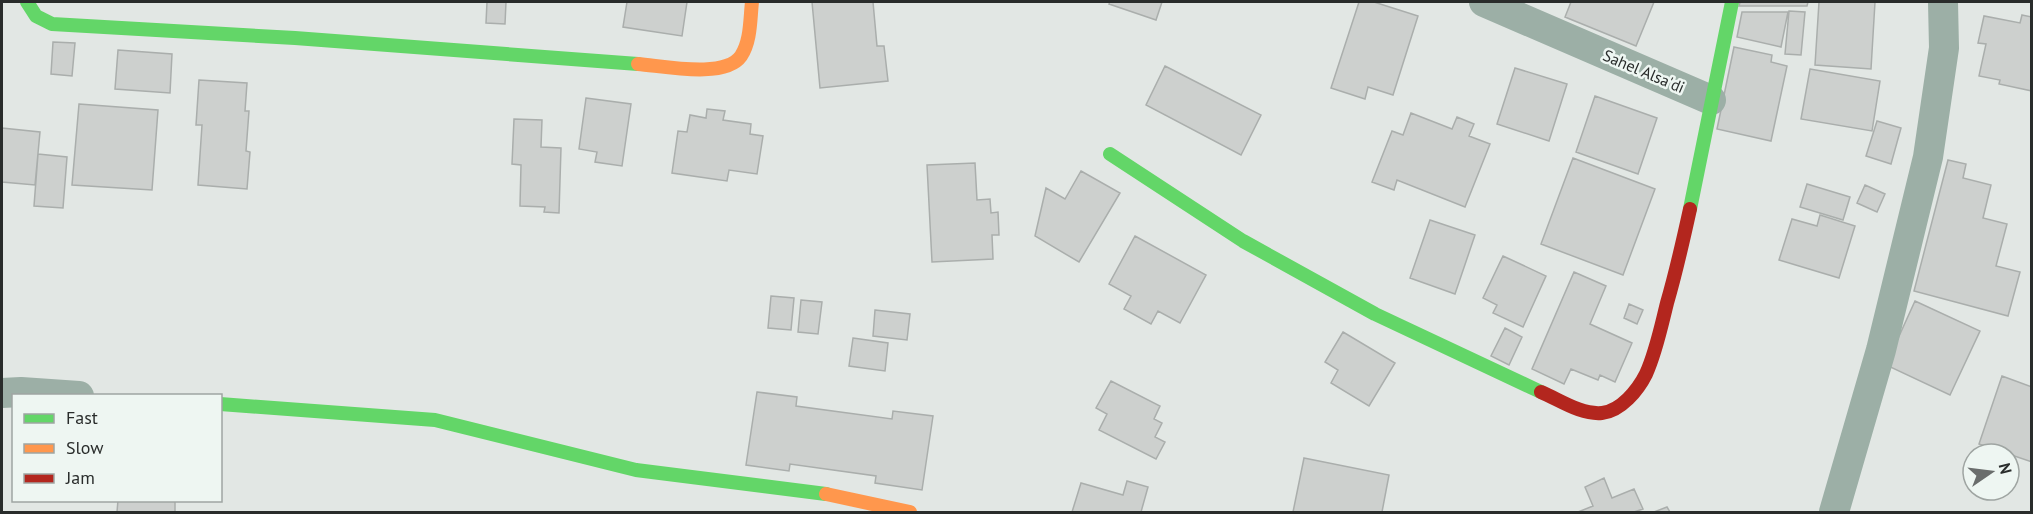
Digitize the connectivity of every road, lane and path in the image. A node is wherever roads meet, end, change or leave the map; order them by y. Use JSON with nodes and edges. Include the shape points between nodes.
{"nodes":[{"id":1,"x":27,"y":2,"type":"edge"},
{"id":2,"x":752,"y":2,"type":"edge"},
{"id":3,"x":1484,"y":2,"type":"edge"},
{"id":4,"x":1732,"y":2,"type":"edge"},
{"id":5,"x":1943,"y":2,"type":"edge"},
{"id":6,"x":1711,"y":100,"type":"junction"},
{"id":7,"x":1110,"y":154,"type":"dead end"},
{"id":8,"x":2,"y":393,"type":"edge"},
{"id":9,"x":50,"y":394,"type":"edge"},
{"id":10,"x":222,"y":404,"type":"edge"},
{"id":11,"x":910,"y":513,"type":"edge"},
{"id":12,"x":1833,"y":513,"type":"edge"}],
"edges":[{"from":1,"to":2,"type":"street","via":[[40,21],[52,24],[712,70],[734,65],[741,58]]},
{"from":3,"to":6,"type":"street","name":"Sahel Alsa'di"},
{"from":4,"to":6,"type":"street"},
{"from":5,"to":12,"type":"street","via":[[1944,48],[1928,157],[1881,350]]},
{"from":6,"to":7,"type":"street","via":[[1683,243],[1659,336],[1645,376],[1633,393],[1618,408],[1602,413],[1580,410],[1375,314],[1243,241]]},
{"from":8,"to":9,"type":"street"},
{"from":10,"to":11,"type":"street","via":[[435,420],[636,470],[830,495]]}]}
